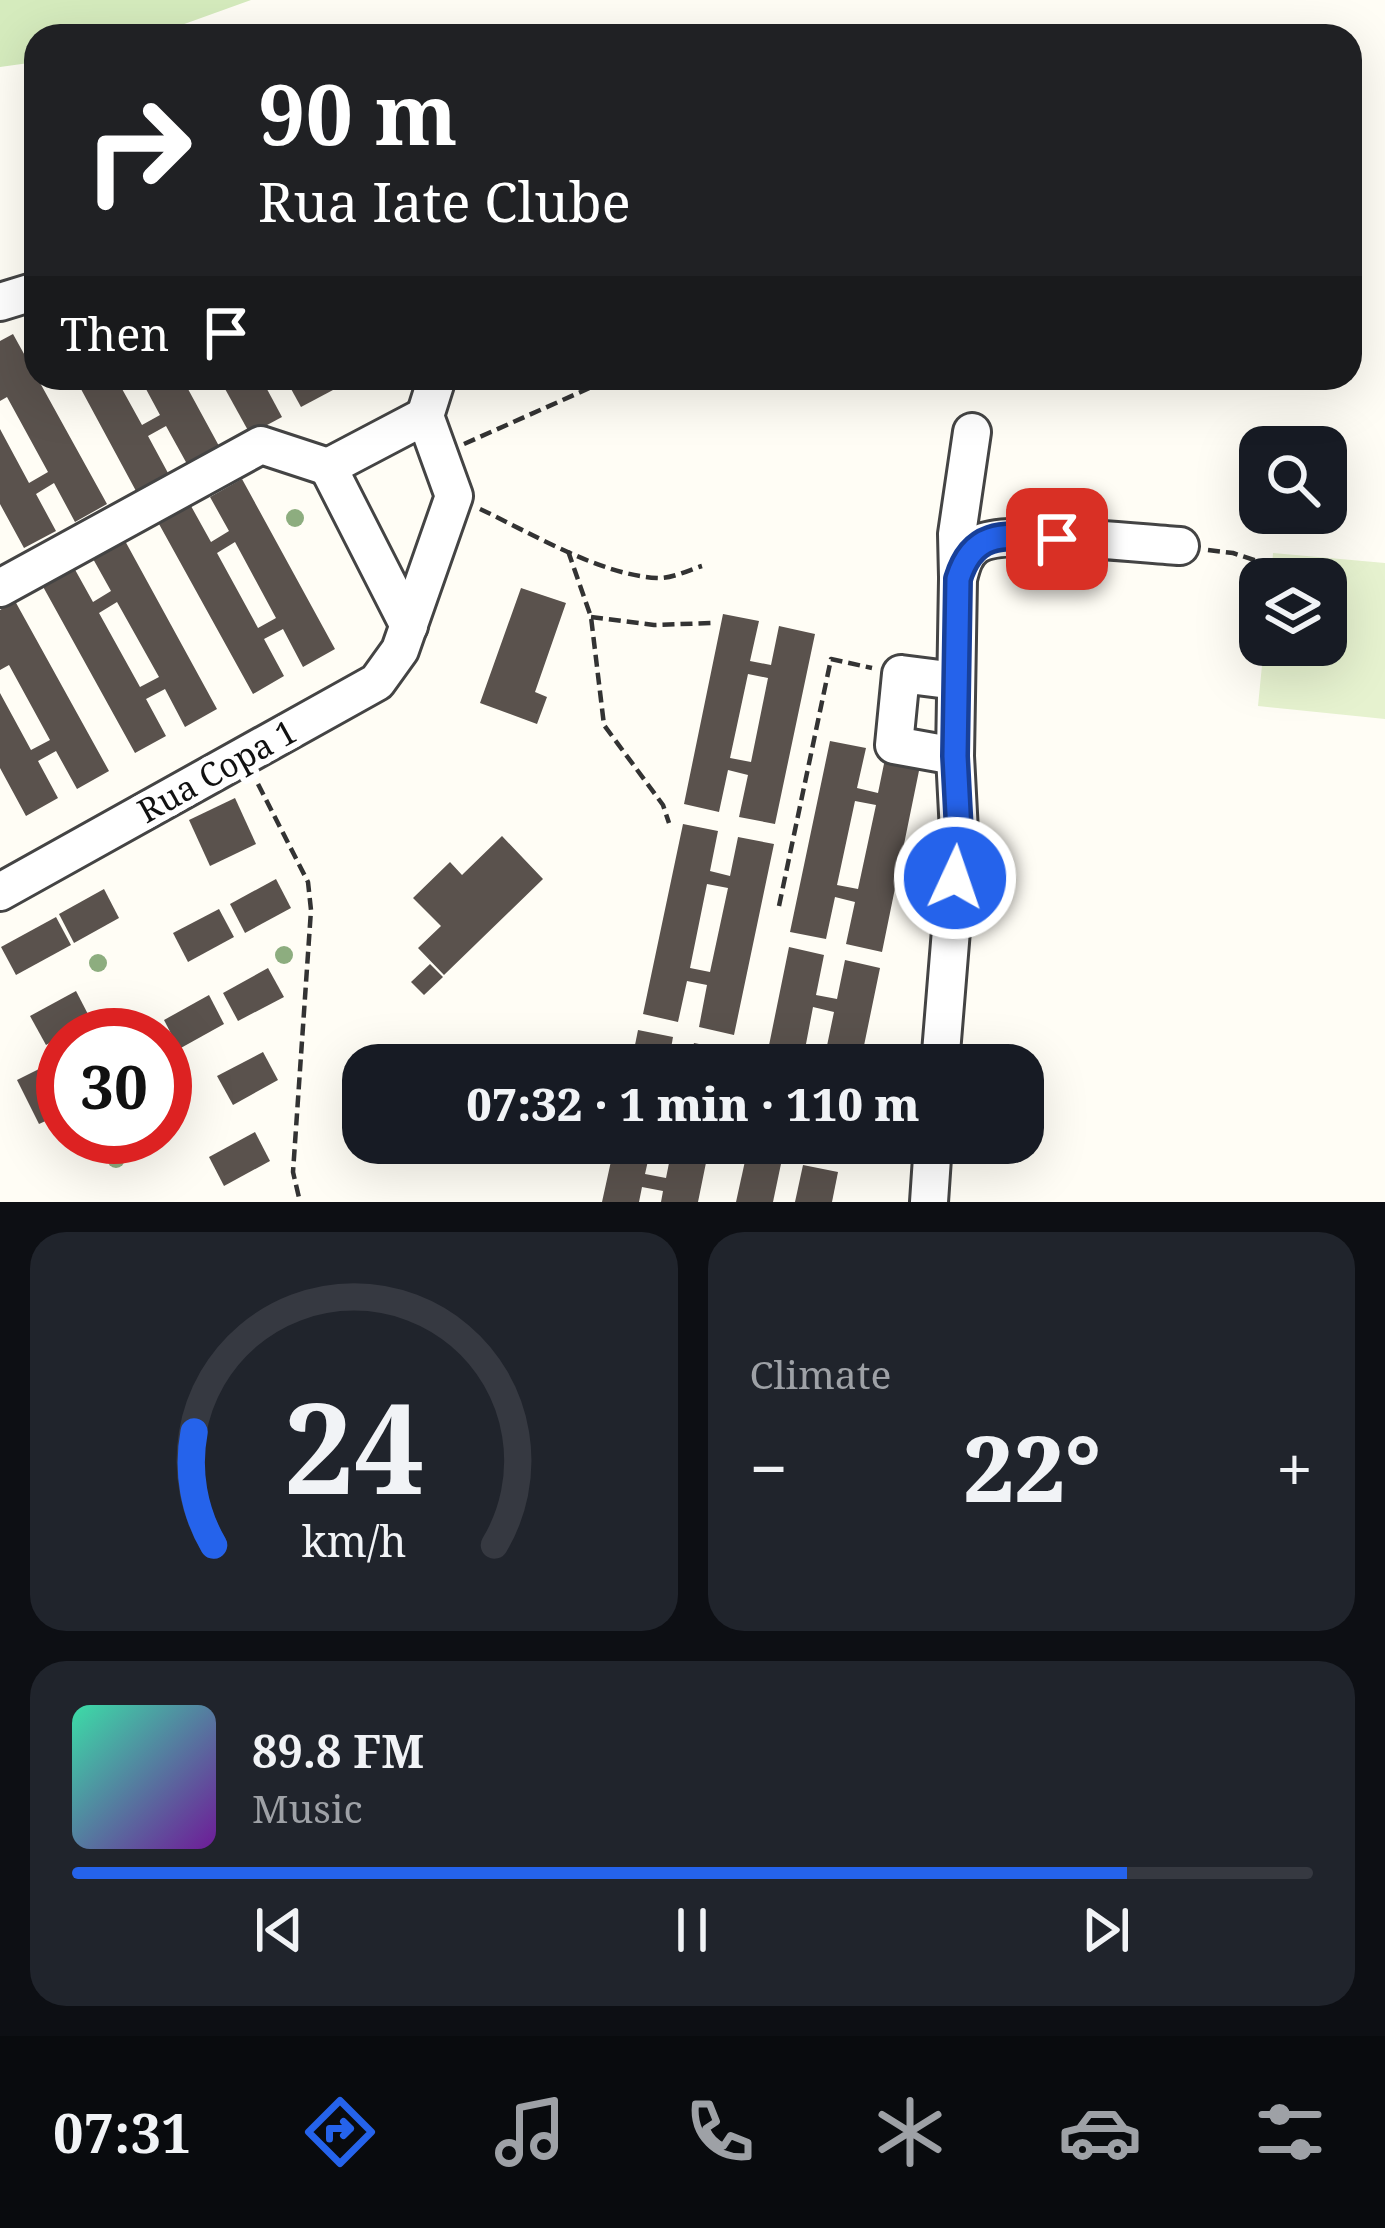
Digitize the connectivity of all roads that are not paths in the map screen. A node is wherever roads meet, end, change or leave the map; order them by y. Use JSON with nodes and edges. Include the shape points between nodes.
{"nodes":[{"id":1,"x":433,"y":390,"type":"edge"},
{"id":2,"x":425,"y":416,"type":"junction"},
{"id":3,"x":972,"y":432,"type":"dead end"},
{"id":4,"x":328,"y":467,"type":"junction"},
{"id":5,"x":1180,"y":546,"type":"road end"},
{"id":6,"x":958,"y":579,"type":"junction"},
{"id":7,"x":0,"y":588,"type":"edge"},
{"id":8,"x":409,"y":626,"type":"junction"},
{"id":9,"x":956,"y":682,"type":"junction"},
{"id":10,"x":955,"y":756,"type":"junction"},
{"id":11,"x":0,"y":892,"type":"edge"},
{"id":12,"x":942,"y":1044,"type":"edge"},
{"id":13,"x":932,"y":1164,"type":"edge"},
{"id":14,"x":929,"y":1202,"type":"edge"}],
"edges":[{"from":1,"to":2,"type":"street"},
{"from":2,"to":4,"type":"street"},
{"from":2,"to":8,"type":"street","name":"Rua Copa 1","via":[[454,496]]},
{"from":3,"to":6,"type":"street"},
{"from":4,"to":7,"type":"street","via":[[261,445]]},
{"from":4,"to":8,"type":"street"},
{"from":5,"to":6,"type":"street","via":[[989,539],[970,550]]},
{"from":6,"to":9,"type":"street"},
{"from":8,"to":11,"type":"street","name":"Rua Copa 1","via":[[377,682]]},
{"from":9,"to":10,"type":"street"},
{"from":9,"to":10,"type":"street","via":[[902,674],[894,746]]},
{"from":10,"to":12,"type":"street","via":[[959,832]]},
{"from":13,"to":14,"type":"street"}]}
